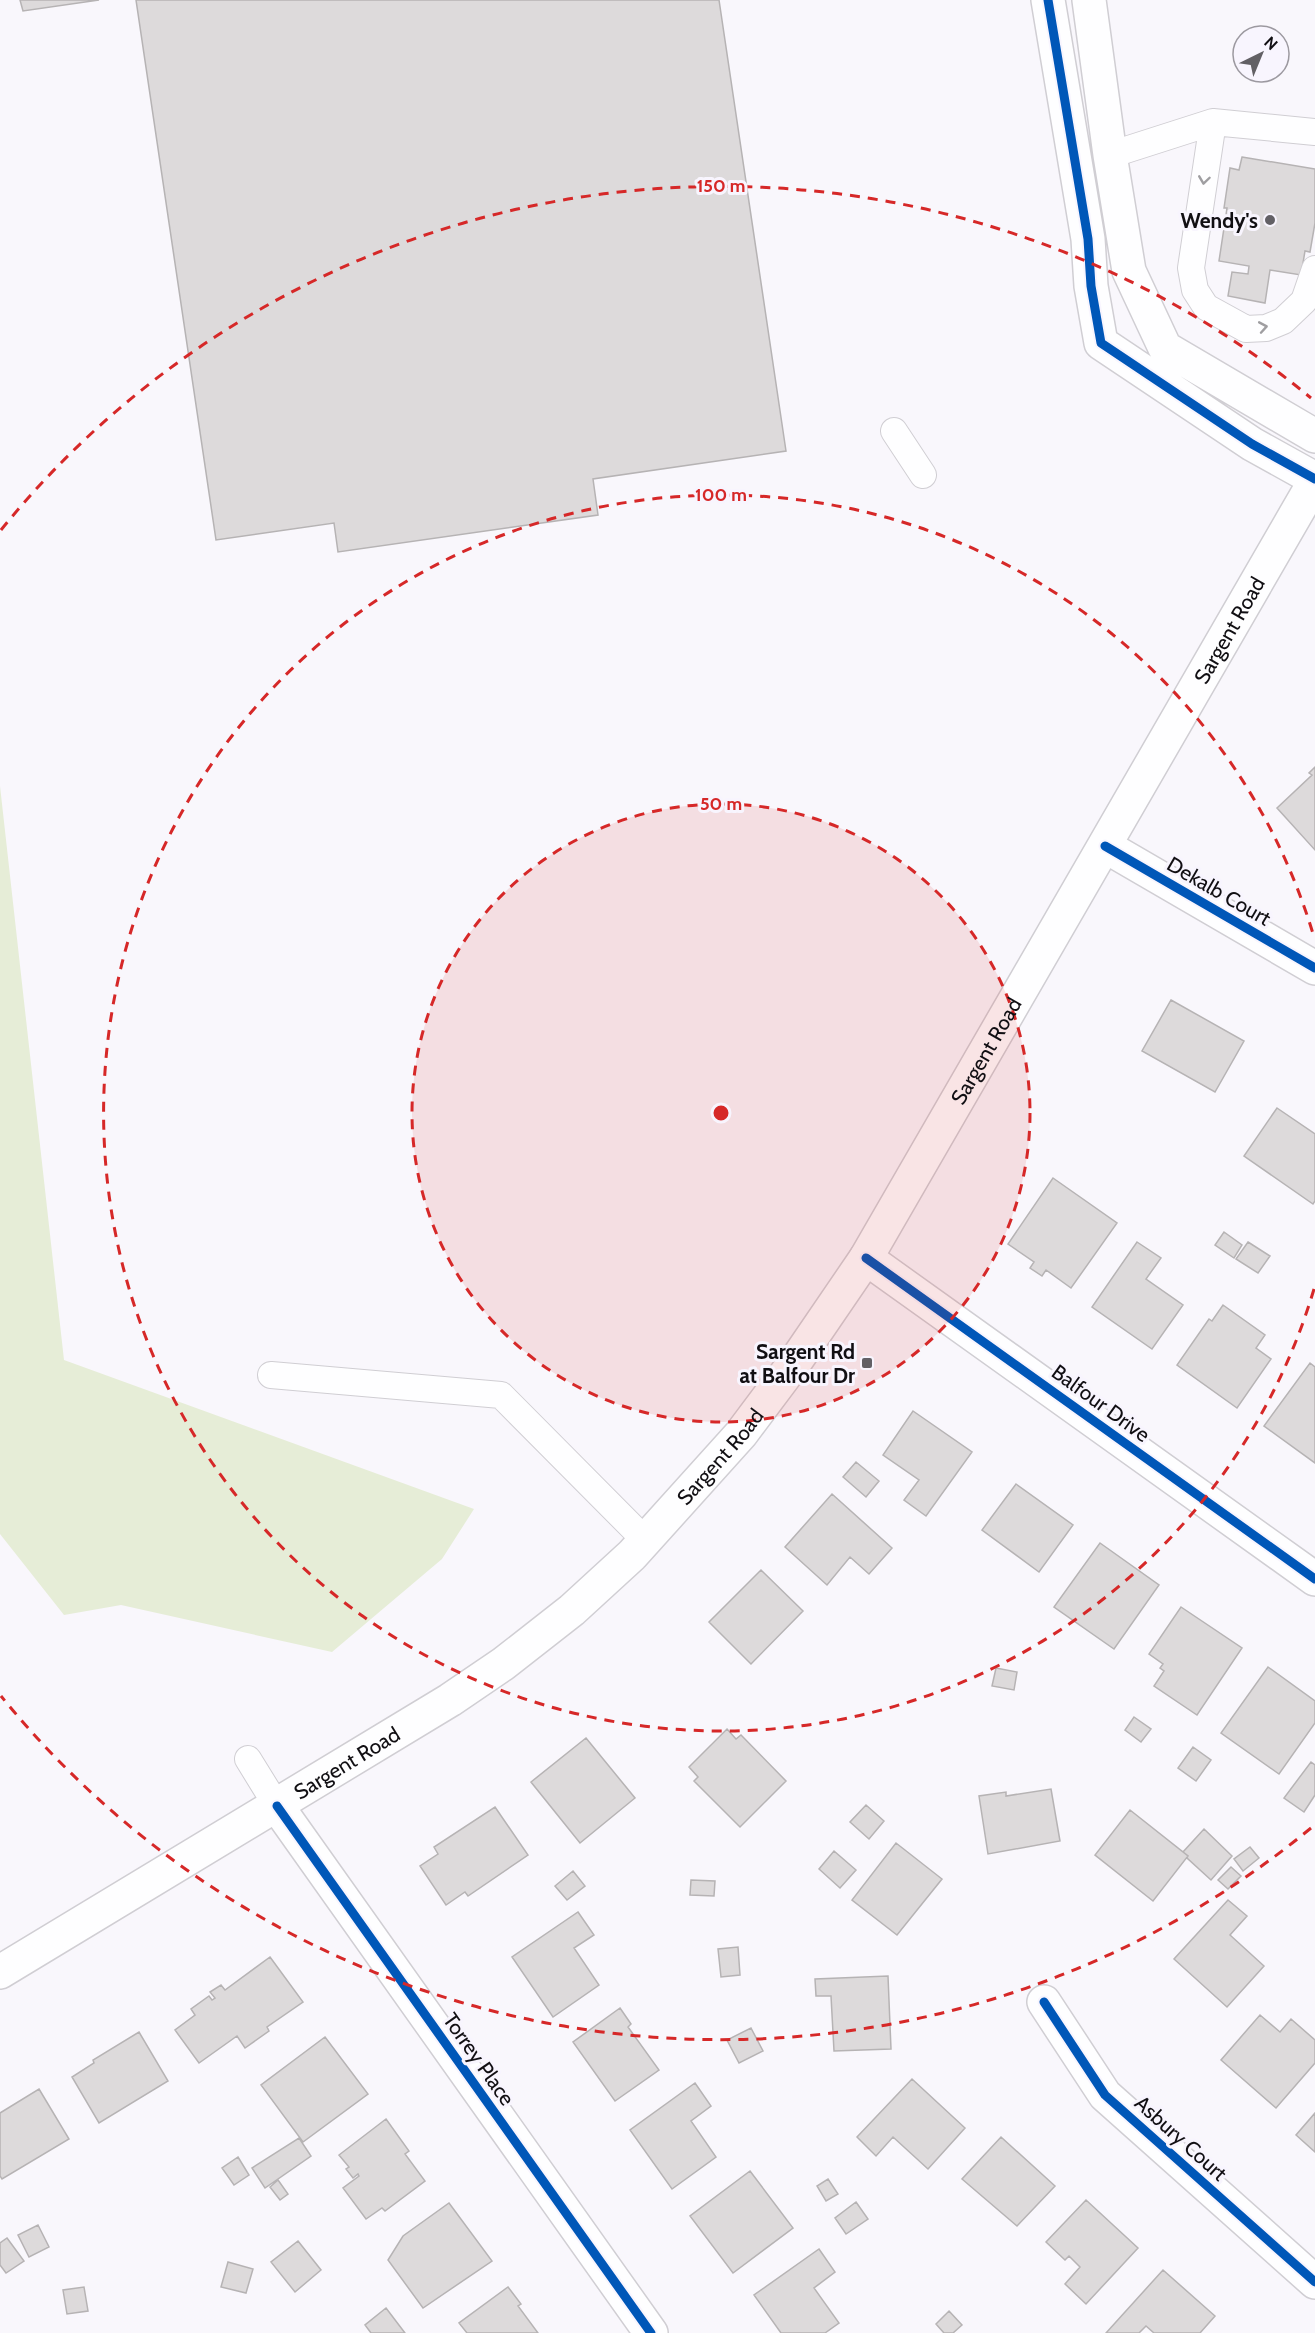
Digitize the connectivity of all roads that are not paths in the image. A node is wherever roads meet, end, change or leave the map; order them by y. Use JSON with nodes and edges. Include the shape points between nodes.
{"nodes":[{"id":1,"x":1048,"y":0,"type":"edge"},
{"id":2,"x":1089,"y":0,"type":"edge"},
{"id":3,"x":1212,"y":122,"type":"junction"},
{"id":4,"x":1315,"y":132,"type":"edge"},
{"id":5,"x":1110,"y":155,"type":"junction"},
{"id":6,"x":1315,"y":269,"type":"edge"},
{"id":7,"x":894,"y":431,"type":"dead end"},
{"id":8,"x":1315,"y":436,"type":"edge"},
{"id":9,"x":922,"y":475,"type":"dead end"},
{"id":10,"x":1315,"y":480,"type":"edge"},
{"id":11,"x":1105,"y":846,"type":"junction"},
{"id":12,"x":1315,"y":968,"type":"edge"},
{"id":13,"x":866,"y":1258,"type":"junction"},
{"id":14,"x":271,"y":1375,"type":"dead end"},
{"id":15,"x":646,"y":1541,"type":"junction"},
{"id":16,"x":1315,"y":1579,"type":"edge"},
{"id":17,"x":248,"y":1759,"type":"dead end"},
{"id":18,"x":277,"y":1806,"type":"junction"},
{"id":19,"x":0,"y":1972,"type":"edge"},
{"id":20,"x":1044,"y":2002,"type":"dead end"},
{"id":21,"x":1315,"y":2282,"type":"edge"},
{"id":22,"x":651,"y":2333,"type":"edge"}],
"edges":[{"from":1,"to":10,"type":"street","via":[[1060,126],[1101,343],[1252,444]]},
{"from":2,"to":5,"type":"street"},
{"from":3,"to":4,"type":"lane"},
{"from":3,"to":5,"type":"lane"},
{"from":3,"to":6,"type":"lane","one_way":true,"via":[[1191,268],[1195,290],[1206,307],[1246,329],[1266,328],[1283,321],[1304,301]]},
{"from":5,"to":8,"type":"street","via":[[1129,271],[1165,348]]},
{"from":7,"to":9,"type":"lane"},
{"from":10,"to":11,"type":"street","name":"Sargent Road"},
{"from":11,"to":12,"type":"street","name":"Dekalb Court"},
{"from":11,"to":13,"type":"street","name":"Sargent Road"},
{"from":13,"to":15,"type":"street","name":"Sargent Road","via":[[741,1434]]},
{"from":13,"to":16,"type":"street","name":"Balfour Drive"},
{"from":14,"to":15,"type":"lane","via":[[501,1395]]},
{"from":15,"to":18,"type":"street","name":"Sargent Road","via":[[572,1610],[503,1664]]},
{"from":17,"to":18,"type":"lane"},
{"from":18,"to":19,"type":"street","name":"Sargent Road"},
{"from":18,"to":22,"type":"street","name":"Torrey Place"},
{"from":20,"to":21,"type":"street","name":"Asbury Court","via":[[1105,2095]]}]}
